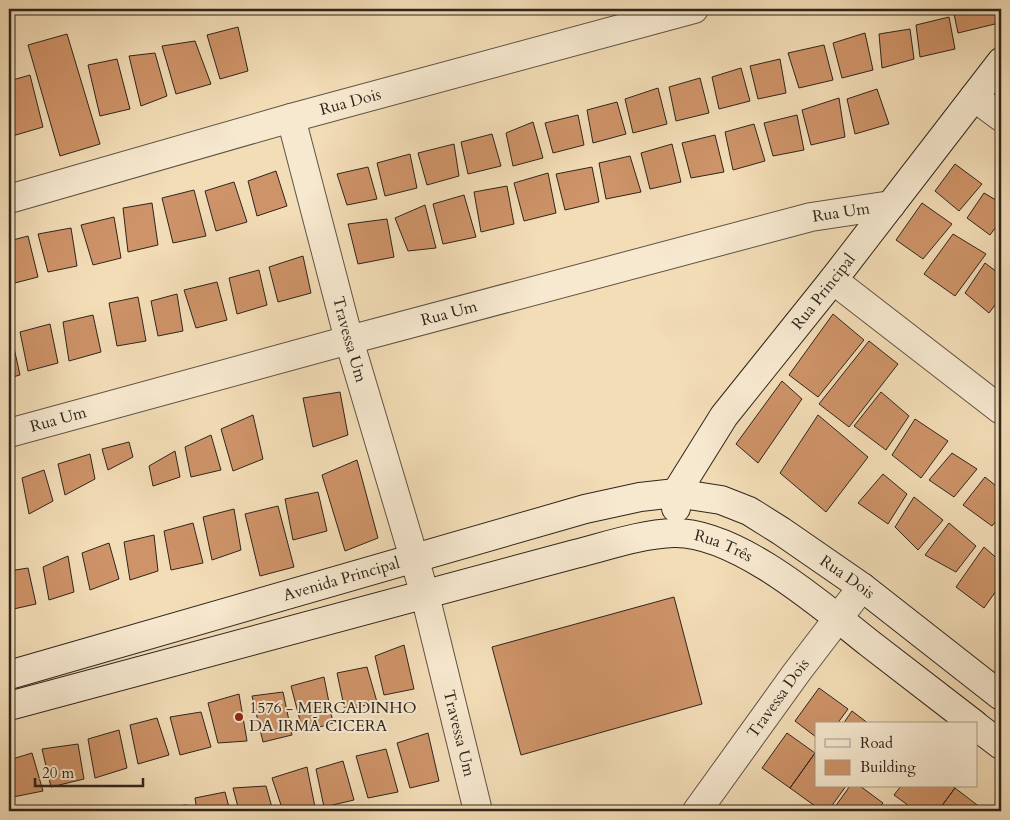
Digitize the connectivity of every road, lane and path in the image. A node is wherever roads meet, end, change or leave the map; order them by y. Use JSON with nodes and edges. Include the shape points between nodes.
{"nodes":[{"id":1,"x":694,"y":9,"type":"edge"},
{"id":2,"x":1001,"y":62,"type":"edge"},
{"id":3,"x":974,"y":97,"type":"junction"},
{"id":4,"x":1001,"y":117,"type":"edge"},
{"id":5,"x":291,"y":118,"type":"junction"},
{"id":6,"x":9,"y":199,"type":"edge"},
{"id":7,"x":891,"y":205,"type":"junction"},
{"id":8,"x":833,"y":280,"type":"junction"},
{"id":9,"x":348,"y":340,"type":"junction"},
{"id":10,"x":1001,"y":410,"type":"edge"},
{"id":11,"x":9,"y":433,"type":"edge"},
{"id":12,"x":676,"y":493,"type":"junction"},
{"id":13,"x":675,"y":533,"type":"junction"},
{"id":14,"x":415,"y":559,"type":"junction"},
{"id":15,"x":862,"y":587,"type":"junction"},
{"id":16,"x":425,"y":595,"type":"junction"},
{"id":17,"x":838,"y":618,"type":"junction"},
{"id":18,"x":9,"y":675,"type":"edge"},
{"id":19,"x":1001,"y":696,"type":"edge"},
{"id":20,"x":9,"y":706,"type":"edge"},
{"id":21,"x":971,"y":722,"type":"edge"},
{"id":22,"x":978,"y":727,"type":"edge"},
{"id":23,"x":1001,"y":745,"type":"edge"},
{"id":24,"x":478,"y":811,"type":"edge"},
{"id":25,"x":697,"y":811,"type":"edge"}],
"edges":[{"from":1,"to":5,"type":"street","name":"Rua Dois"},
{"from":2,"to":3,"type":"street","name":"Rua Principal"},
{"from":3,"to":4,"type":"street"},
{"from":3,"to":7,"type":"street","name":"Rua Principal"},
{"from":5,"to":6,"type":"street","name":"Rua Dois"},
{"from":5,"to":9,"type":"street","name":"Travessa Um"},
{"from":7,"to":8,"type":"street","name":"Rua Principal"},
{"from":7,"to":9,"type":"street","name":"Rua Um","via":[[811,217]]},
{"from":8,"to":10,"type":"street"},
{"from":8,"to":12,"type":"street","name":"Rua Principal","via":[[724,416]]},
{"from":9,"to":11,"type":"street","name":"Rua Um"},
{"from":9,"to":14,"type":"street","name":"Travessa Um"},
{"from":12,"to":13,"type":"street"},
{"from":12,"to":14,"type":"street","name":"Avenida Principal","via":[[585,509]]},
{"from":12,"to":15,"type":"street","name":"Rua Dois","via":[[721,500],[749,511]]},
{"from":13,"to":16,"type":"street","name":"Rua Três","via":[[637,538]]},
{"from":13,"to":17,"type":"street","name":"Rua Três","via":[[705,538],[735,549],[770,569]]},
{"from":14,"to":16,"type":"street","name":"Travessa Um"},
{"from":14,"to":18,"type":"street","name":"Avenida Principal"},
{"from":15,"to":17,"type":"street","name":"Travessa Dois"},
{"from":15,"to":19,"type":"street","name":"Rua Dois"},
{"from":16,"to":20,"type":"street"},
{"from":16,"to":24,"type":"street","name":"Travessa Um"},
{"from":17,"to":21,"type":"street","name":"Rua Três"},
{"from":17,"to":25,"type":"street","name":"Travessa Dois"},
{"from":22,"to":23,"type":"street","name":"Rua Três"}]}
